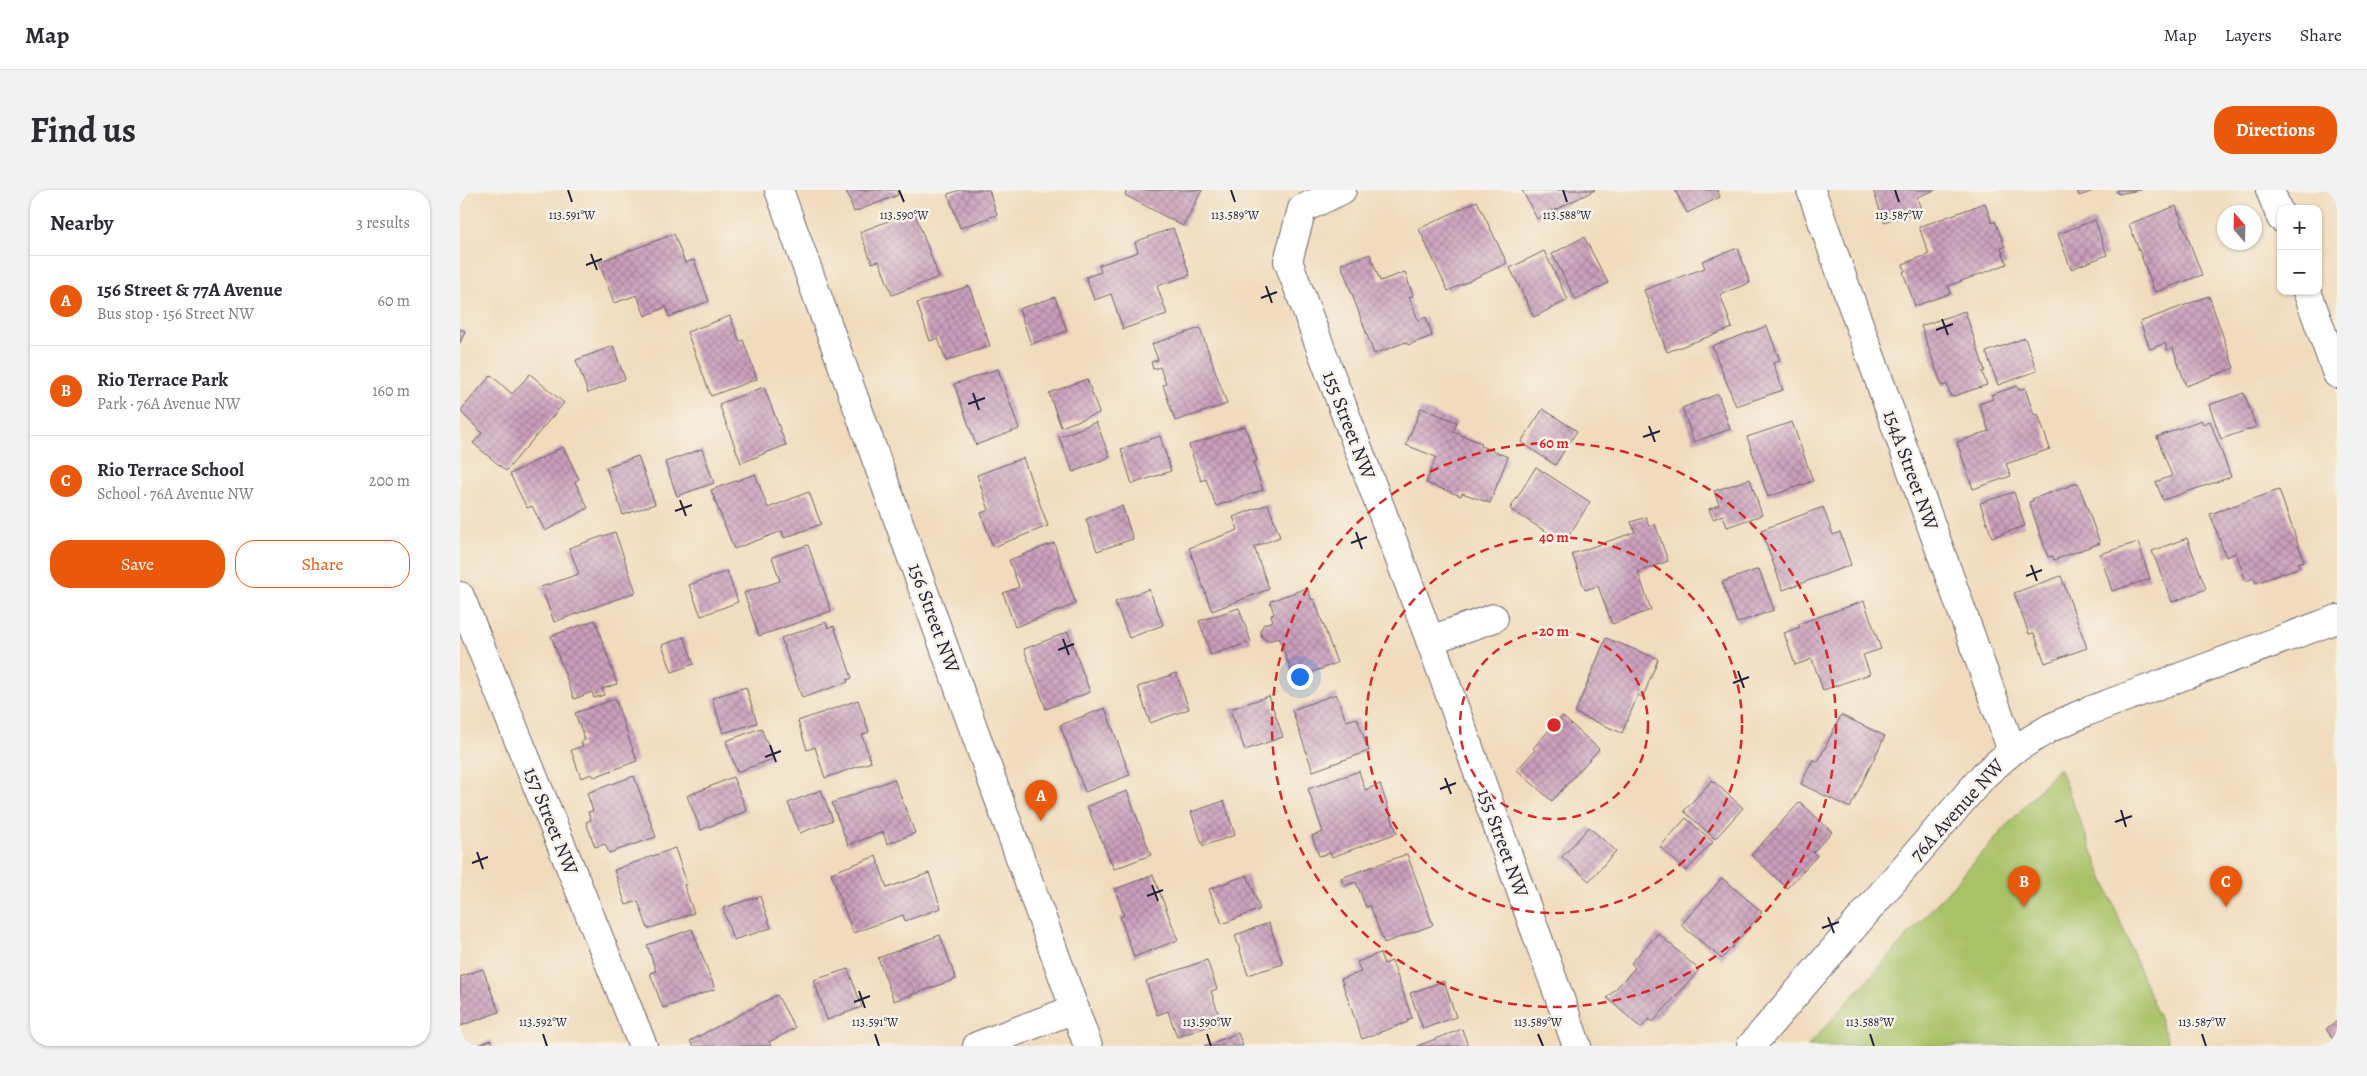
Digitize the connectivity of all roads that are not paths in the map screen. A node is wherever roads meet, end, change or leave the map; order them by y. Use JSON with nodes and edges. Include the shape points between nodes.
{"nodes":[{"id":1,"x":779,"y":190,"type":"edge"},
{"id":2,"x":1342,"y":190,"type":"edge"},
{"id":3,"x":1811,"y":190,"type":"edge"},
{"id":4,"x":2270,"y":190,"type":"edge"},
{"id":5,"x":2277,"y":208,"type":"edge"},
{"id":6,"x":2308,"y":295,"type":"edge"},
{"id":7,"x":2337,"y":374,"type":"edge"},
{"id":8,"x":460,"y":596,"type":"edge"},
{"id":9,"x":1494,"y":618,"type":"dead end"},
{"id":10,"x":2337,"y":619,"type":"edge"},
{"id":11,"x":1430,"y":640,"type":"junction"},
{"id":12,"x":2012,"y":751,"type":"junction"},
{"id":13,"x":1075,"y":1009,"type":"junction"},
{"id":14,"x":643,"y":1046,"type":"edge"},
{"id":15,"x":977,"y":1046,"type":"edge"},
{"id":16,"x":1088,"y":1046,"type":"edge"},
{"id":17,"x":1577,"y":1046,"type":"edge"},
{"id":18,"x":1752,"y":1046,"type":"edge"}],
"edges":[{"from":1,"to":13,"type":"street","name":"156 Street NW"},
{"from":2,"to":11,"type":"street","name":"155 Street NW","via":[[1302,209],[1288,261]]},
{"from":3,"to":12,"type":"street","name":"154A Street NW"},
{"from":4,"to":5,"type":"street"},
{"from":6,"to":7,"type":"street"},
{"from":8,"to":14,"type":"street","name":"157 Street NW"},
{"from":9,"to":11,"type":"street"},
{"from":10,"to":12,"type":"street","name":"76A Avenue NW","via":[[2086,712],[2050,728]]},
{"from":11,"to":17,"type":"street","name":"155 Street NW"},
{"from":12,"to":18,"type":"street","name":"76A Avenue NW","via":[[1985,774]]},
{"from":13,"to":15,"type":"street"},
{"from":13,"to":16,"type":"street","name":"156 Street NW"}]}
